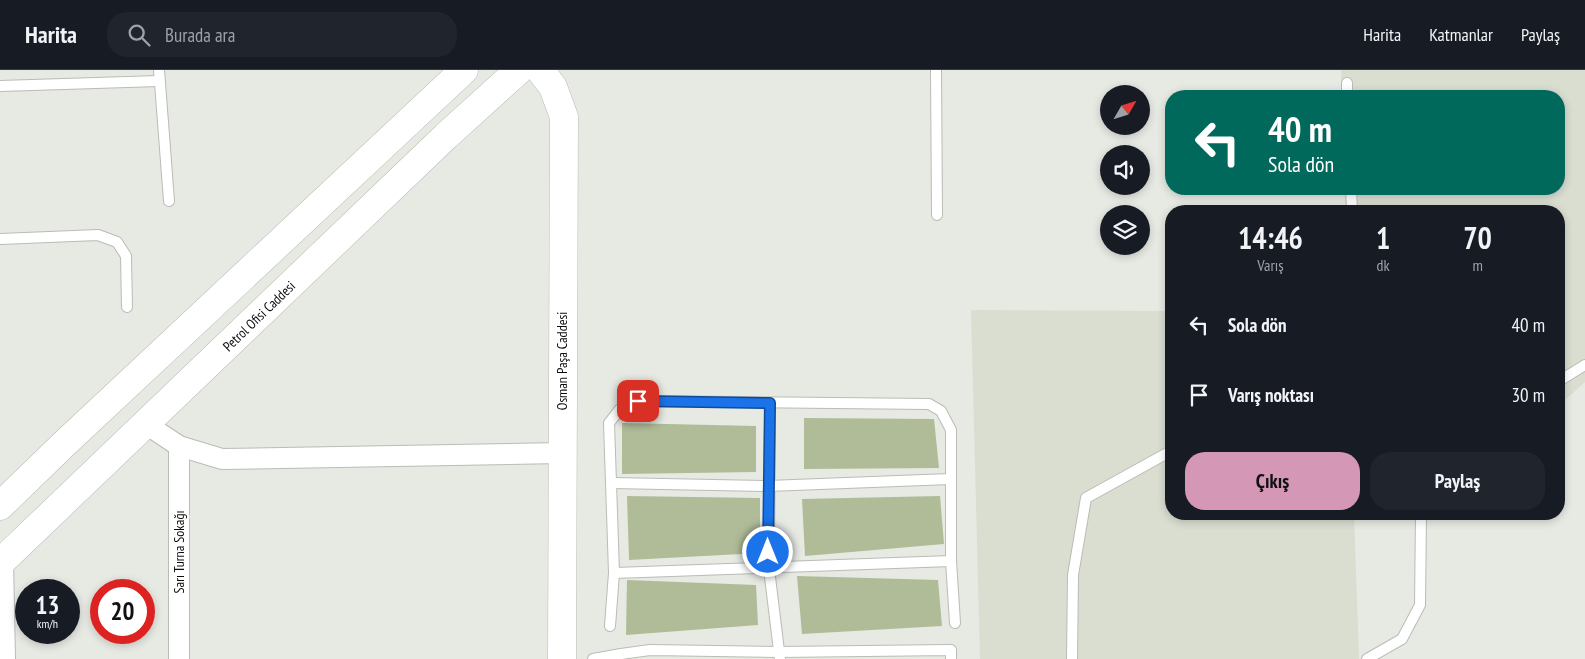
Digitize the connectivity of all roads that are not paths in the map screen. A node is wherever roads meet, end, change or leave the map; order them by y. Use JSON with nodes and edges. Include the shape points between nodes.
{"nodes":[{"id":1,"x":445,"y":70,"type":"edge"},
{"id":2,"x":464,"y":70,"type":"edge"},
{"id":3,"x":519,"y":70,"type":"edge"},
{"id":4,"x":540,"y":70,"type":"edge"},
{"id":5,"x":936,"y":70,"type":"edge"},
{"id":6,"x":159,"y":75,"type":"edge"},
{"id":7,"x":1347,"y":83,"type":"dead end"},
{"id":8,"x":0,"y":86,"type":"edge"},
{"id":9,"x":1348,"y":90,"type":"edge"},
{"id":10,"x":403,"y":128,"type":"junction"},
{"id":11,"x":169,"y":200,"type":"dead end"},
{"id":12,"x":937,"y":215,"type":"dead end"},
{"id":13,"x":0,"y":239,"type":"edge"},
{"id":14,"x":127,"y":307,"type":"dead end"},
{"id":15,"x":1585,"y":365,"type":"edge"},
{"id":16,"x":1565,"y":377,"type":"edge"},
{"id":17,"x":770,"y":403,"type":"junction"},
{"id":18,"x":146,"y":424,"type":"junction"},
{"id":19,"x":179,"y":446,"type":"junction"},
{"id":20,"x":562,"y":453,"type":"junction"},
{"id":21,"x":1165,"y":454,"type":"edge"},
{"id":22,"x":950,"y":480,"type":"junction"},
{"id":23,"x":612,"y":483,"type":"junction"},
{"id":24,"x":768,"y":486,"type":"junction"},
{"id":25,"x":0,"y":506,"type":"edge"},
{"id":26,"x":1421,"y":520,"type":"edge"},
{"id":27,"x":2,"y":562,"type":"edge"},
{"id":28,"x":951,"y":562,"type":"junction"},
{"id":29,"x":769,"y":569,"type":"junction"},
{"id":30,"x":614,"y":573,"type":"junction"},
{"id":31,"x":955,"y":623,"type":"dead end"},
{"id":32,"x":610,"y":626,"type":"dead end"},
{"id":33,"x":780,"y":655,"type":"edge"},
{"id":34,"x":620,"y":656,"type":"edge"},
{"id":35,"x":5,"y":659,"type":"edge"},
{"id":36,"x":180,"y":659,"type":"edge"},
{"id":37,"x":562,"y":659,"type":"edge"},
{"id":38,"x":593,"y":659,"type":"edge"},
{"id":39,"x":951,"y":659,"type":"edge"},
{"id":40,"x":1072,"y":659,"type":"edge"},
{"id":41,"x":1367,"y":659,"type":"edge"}],
"edges":[{"from":1,"to":10,"type":"main road"},
{"from":2,"to":10,"type":"main road"},
{"from":3,"to":18,"type":"main road","name":"Petrol Ofisi Caddesi"},
{"from":4,"to":20,"type":"main road","name":"Osman Paşa Caddesi","via":[[553,87],[564,117]]},
{"from":5,"to":12,"type":"lane"},
{"from":6,"to":8,"type":"lane"},
{"from":6,"to":11,"type":"lane"},
{"from":7,"to":9,"type":"lane"},
{"from":10,"to":25,"type":"main road"},
{"from":13,"to":14,"type":"lane","via":[[98,235],[117,242],[126,256]]},
{"from":15,"to":16,"type":"lane"},
{"from":17,"to":22,"type":"lane","via":[[929,404],[941,411],[951,430]]},
{"from":17,"to":23,"type":"lane","via":[[638,401],[620,409],[609,424]]},
{"from":17,"to":24,"type":"lane"},
{"from":18,"to":19,"type":"street"},
{"from":18,"to":27,"type":"main road","name":"Petrol Ofisi Caddesi"},
{"from":19,"to":20,"type":"street","via":[[222,459]]},
{"from":19,"to":36,"type":"street","name":"Sarı Turna Sokağı"},
{"from":20,"to":37,"type":"main road","name":"Osman Paşa Caddesi"},
{"from":21,"to":40,"type":"lane","via":[[1086,498],[1073,575]]},
{"from":22,"to":24,"type":"lane"},
{"from":22,"to":28,"type":"lane"},
{"from":23,"to":24,"type":"lane"},
{"from":23,"to":30,"type":"lane"},
{"from":24,"to":29,"type":"lane"},
{"from":26,"to":41,"type":"lane","via":[[1420,605],[1402,639]]},
{"from":27,"to":35,"type":"street"},
{"from":28,"to":29,"type":"lane"},
{"from":28,"to":31,"type":"lane"},
{"from":29,"to":30,"type":"lane"},
{"from":29,"to":33,"type":"lane"},
{"from":30,"to":32,"type":"lane"},
{"from":33,"to":34,"type":"lane","via":[[650,650]]},
{"from":33,"to":39,"type":"lane","via":[[951,650]]},
{"from":34,"to":38,"type":"lane"}]}
